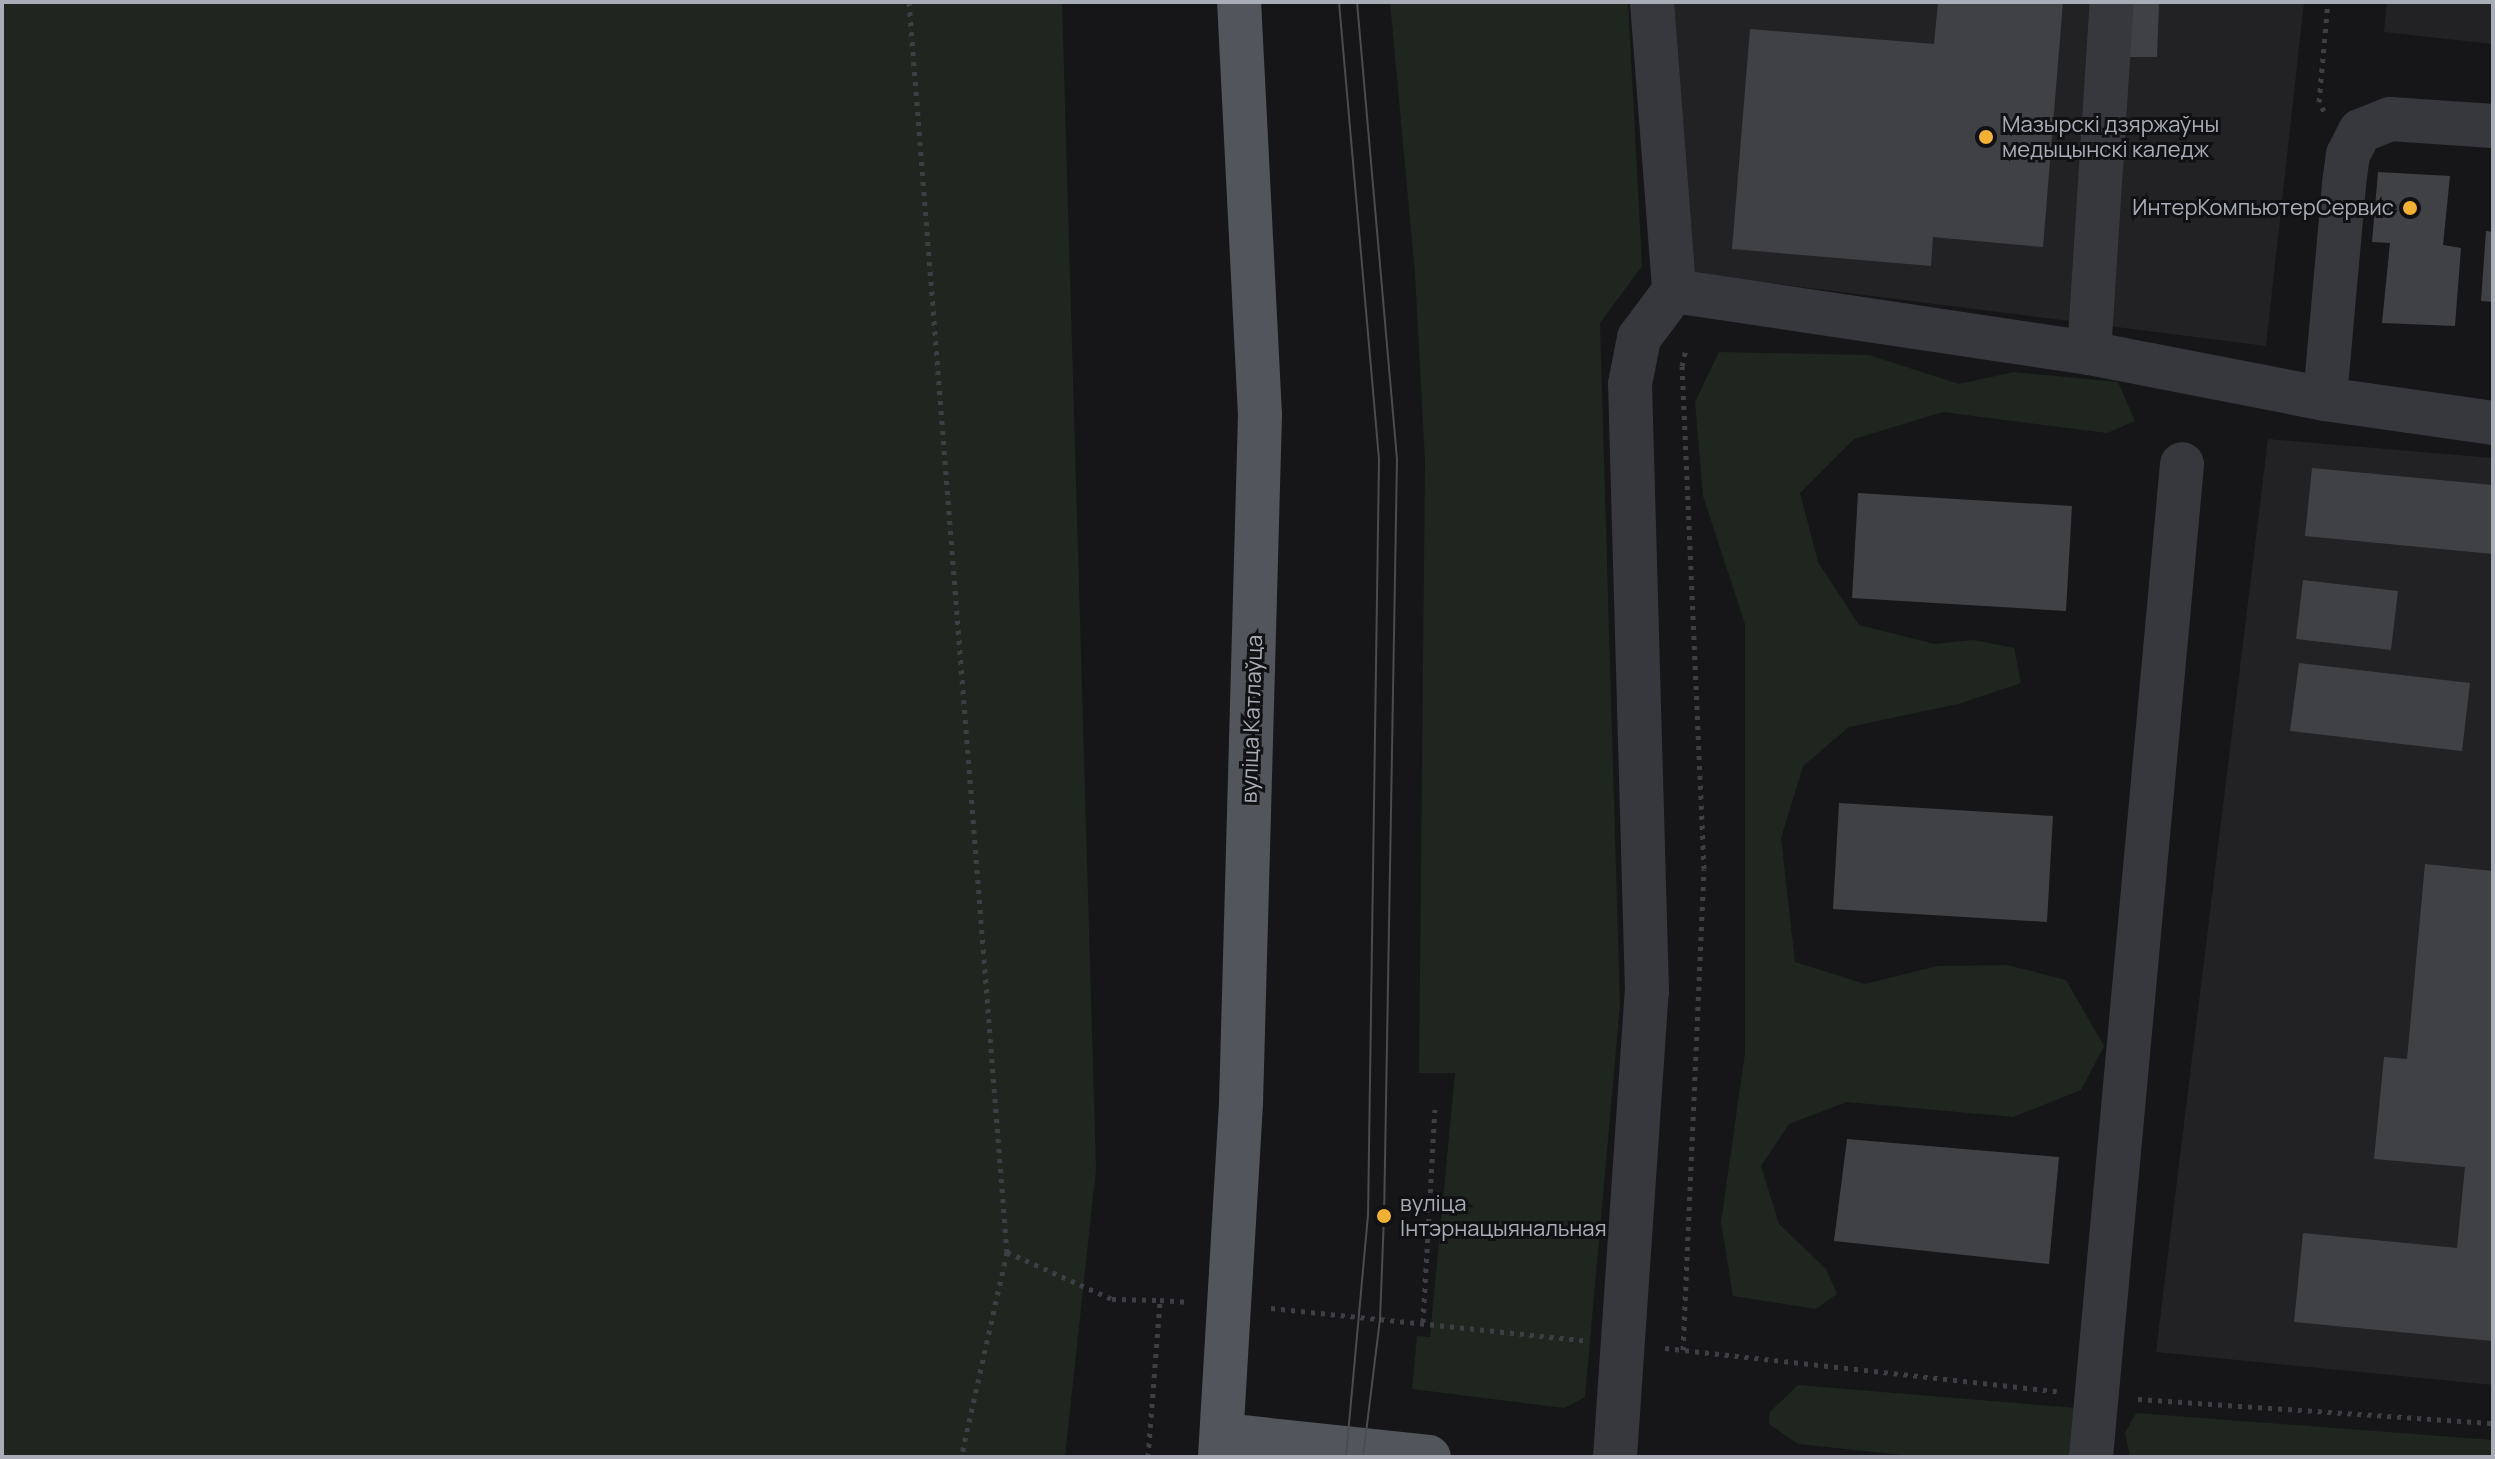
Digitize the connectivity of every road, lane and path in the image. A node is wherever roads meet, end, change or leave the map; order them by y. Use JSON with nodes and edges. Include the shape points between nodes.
{"nodes":[{"id":1,"x":909,"y":2,"type":"edge"},
{"id":2,"x":1239,"y":2,"type":"edge"},
{"id":3,"x":1652,"y":2,"type":"edge"},
{"id":4,"x":2112,"y":2,"type":"edge"},
{"id":5,"x":2328,"y":2,"type":"edge"},
{"id":6,"x":2493,"y":126,"type":"edge"},
{"id":7,"x":2348,"y":155,"type":"junction"},
{"id":8,"x":1687,"y":293,"type":"junction"},
{"id":9,"x":2089,"y":353,"type":"junction"},
{"id":10,"x":2325,"y":399,"type":"junction"},
{"id":11,"x":2493,"y":423,"type":"edge"},
{"id":12,"x":2182,"y":464,"type":"dead end"},
{"id":13,"x":1435,"y":1109,"type":"dead end"},
{"id":14,"x":1007,"y":1252,"type":"junction"},
{"id":15,"x":1160,"y":1300,"type":"junction"},
{"id":16,"x":1230,"y":1304,"type":"junction"},
{"id":17,"x":1423,"y":1322,"type":"junction"},
{"id":18,"x":1624,"y":1344,"type":"junction"},
{"id":19,"x":1683,"y":1350,"type":"junction"},
{"id":20,"x":2098,"y":1396,"type":"junction"},
{"id":21,"x":2493,"y":1423,"type":"edge"},
{"id":22,"x":1222,"y":1446,"type":"edge"},
{"id":23,"x":961,"y":1457,"type":"edge"},
{"id":24,"x":1148,"y":1457,"type":"edge"},
{"id":25,"x":1429,"y":1457,"type":"edge"},
{"id":26,"x":1615,"y":1457,"type":"edge"},
{"id":27,"x":2091,"y":1457,"type":"edge"}],
"edges":[{"from":1,"to":14,"type":"path"},
{"from":2,"to":16,"type":"main road","name":"вуліца Катлаўца","via":[[1260,415],[1241,1103]]},
{"from":3,"to":8,"type":"lane"},
{"from":4,"to":9,"type":"lane"},
{"from":5,"to":7,"type":"path","via":[[2319,102]]},
{"from":6,"to":7,"type":"lane","via":[[2390,119],[2360,131]]},
{"from":7,"to":10,"type":"lane"},
{"from":8,"to":9,"type":"lane"},
{"from":8,"to":18,"type":"lane","via":[[1639,338],[1630,384],[1647,992]]},
{"from":8,"to":19,"type":"path","via":[[1682,366],[1704,869]]},
{"from":9,"to":10,"type":"lane"},
{"from":10,"to":11,"type":"lane"},
{"from":12,"to":20,"type":"lane"},
{"from":13,"to":17,"type":"path"},
{"from":14,"to":15,"type":"path","via":[[1112,1299]]},
{"from":14,"to":23,"type":"path"},
{"from":15,"to":16,"type":"path"},
{"from":15,"to":24,"type":"path"},
{"from":16,"to":17,"type":"path"},
{"from":16,"to":22,"type":"main road","name":"вуліца Катлаўца"},
{"from":17,"to":18,"type":"path"},
{"from":18,"to":19,"type":"path"},
{"from":18,"to":26,"type":"lane"},
{"from":19,"to":20,"type":"path"},
{"from":20,"to":21,"type":"path"},
{"from":20,"to":27,"type":"lane"},
{"from":22,"to":25,"type":"main road"}]}
